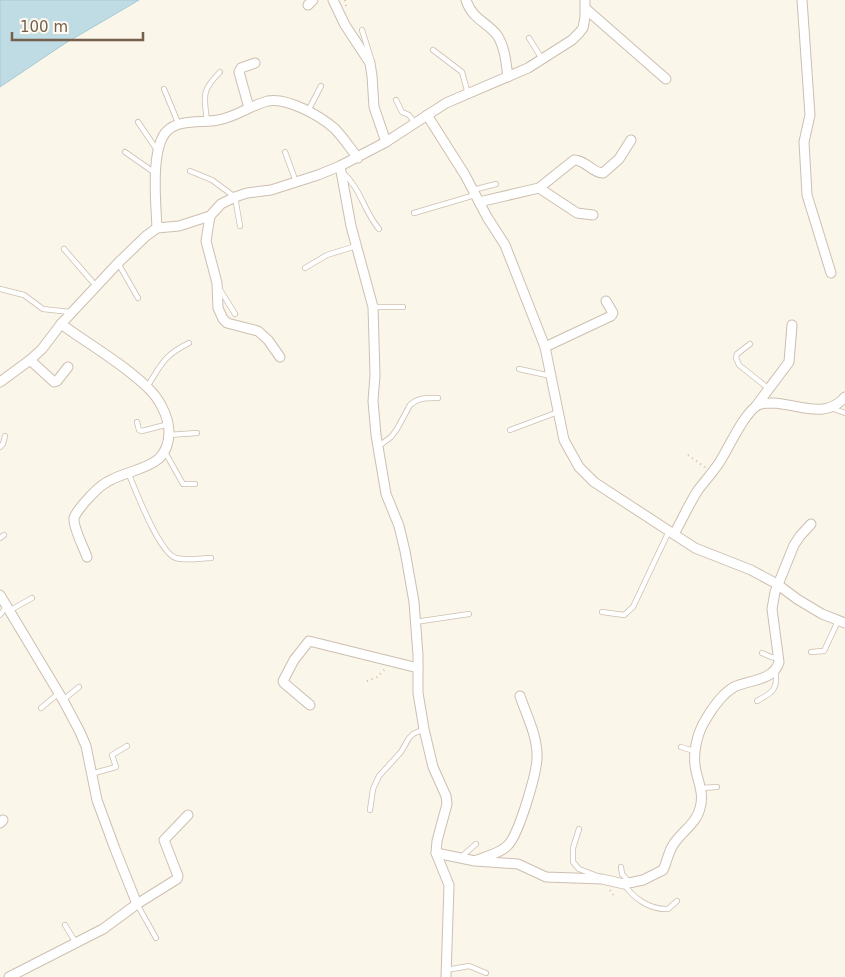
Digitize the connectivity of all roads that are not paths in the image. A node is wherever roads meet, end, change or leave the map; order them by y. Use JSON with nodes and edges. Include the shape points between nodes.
{"nodes":[{"id":1,"x":333,"y":0,"type":"edge"},
{"id":2,"x":466,"y":0,"type":"edge"},
{"id":3,"x":802,"y":0,"type":"edge"},
{"id":4,"x":587,"y":3,"type":"edge"},
{"id":5,"x":362,"y":30,"type":"dead end"},
{"id":6,"x":529,"y":38,"type":"dead end"},
{"id":7,"x":433,"y":50,"type":"dead end"},
{"id":8,"x":542,"y":59,"type":"junction"},
{"id":9,"x":255,"y":63,"type":"dead end"},
{"id":10,"x":371,"y":69,"type":"junction"},
{"id":11,"x":220,"y":72,"type":"dead end"},
{"id":12,"x":508,"y":77,"type":"junction"},
{"id":13,"x":666,"y":79,"type":"dead end"},
{"id":14,"x":321,"y":86,"type":"dead end"},
{"id":15,"x":164,"y":89,"type":"dead end"},
{"id":16,"x":468,"y":94,"type":"junction"},
{"id":17,"x":396,"y":100,"type":"dead end"},
{"id":18,"x":249,"y":108,"type":"junction"},
{"id":19,"x":308,"y":112,"type":"junction"},
{"id":20,"x":427,"y":115,"type":"junction"},
{"id":21,"x":138,"y":122,"type":"dead end"},
{"id":22,"x":208,"y":122,"type":"junction"},
{"id":23,"x":415,"y":123,"type":"junction"},
{"id":24,"x":179,"y":125,"type":"junction"},
{"id":25,"x":631,"y":140,"type":"dead end"},
{"id":26,"x":386,"y":142,"type":"junction"},
{"id":27,"x":158,"y":150,"type":"junction"},
{"id":28,"x":126,"y":152,"type":"dead end"},
{"id":29,"x":285,"y":152,"type":"dead end"},
{"id":30,"x":358,"y":158,"type":"junction"},
{"id":31,"x":340,"y":168,"type":"junction"},
{"id":32,"x":190,"y":171,"type":"dead end"},
{"id":33,"x":156,"y":173,"type":"junction"},
{"id":34,"x":296,"y":182,"type":"junction"},
{"id":35,"x":496,"y":184,"type":"dead end"},
{"id":36,"x":539,"y":188,"type":"junction"},
{"id":37,"x":476,"y":196,"type":"junction"},
{"id":38,"x":235,"y":197,"type":"junction"},
{"id":39,"x":414,"y":213,"type":"dead end"},
{"id":40,"x":594,"y":215,"type":"dead end"},
{"id":41,"x":210,"y":216,"type":"junction"},
{"id":42,"x":240,"y":226,"type":"dead end"},
{"id":43,"x":158,"y":228,"type":"junction"},
{"id":44,"x":379,"y":229,"type":"dead end"},
{"id":45,"x":356,"y":246,"type":"junction"},
{"id":46,"x":64,"y":249,"type":"dead end"},
{"id":47,"x":118,"y":263,"type":"junction"},
{"id":48,"x":305,"y":268,"type":"dead end"},
{"id":49,"x":831,"y":273,"type":"dead end"},
{"id":50,"x":96,"y":286,"type":"junction"},
{"id":51,"x":218,"y":287,"type":"junction"},
{"id":52,"x":0,"y":289,"type":"edge"},
{"id":53,"x":138,"y":298,"type":"dead end"},
{"id":54,"x":606,"y":301,"type":"dead end"},
{"id":55,"x":373,"y":307,"type":"junction"},
{"id":56,"x":403,"y":307,"type":"dead end"},
{"id":57,"x":72,"y":312,"type":"junction"},
{"id":58,"x":235,"y":314,"type":"dead end"},
{"id":59,"x":62,"y":324,"type":"junction"},
{"id":60,"x":792,"y":325,"type":"dead end"},
{"id":61,"x":189,"y":343,"type":"dead end"},
{"id":62,"x":750,"y":344,"type":"dead end"},
{"id":63,"x":544,"y":347,"type":"junction"},
{"id":64,"x":280,"y":357,"type":"dead end"},
{"id":65,"x":30,"y":360,"type":"junction"},
{"id":66,"x":68,"y":367,"type":"dead end"},
{"id":67,"x":519,"y":368,"type":"dead end"},
{"id":68,"x":551,"y":376,"type":"junction"},
{"id":69,"x":0,"y":382,"type":"edge"},
{"id":70,"x":147,"y":387,"type":"junction"},
{"id":71,"x":769,"y":389,"type":"junction"},
{"id":72,"x":845,"y":397,"type":"edge"},
{"id":73,"x":438,"y":398,"type":"dead end"},
{"id":74,"x":756,"y":406,"type":"junction"},
{"id":75,"x":831,"y":408,"type":"junction"},
{"id":76,"x":558,"y":412,"type":"junction"},
{"id":77,"x":845,"y":413,"type":"edge"},
{"id":78,"x":137,"y":422,"type":"dead end"},
{"id":79,"x":168,"y":424,"type":"junction"},
{"id":80,"x":510,"y":430,"type":"dead end"},
{"id":81,"x":197,"y":433,"type":"dead end"},
{"id":82,"x":169,"y":435,"type":"junction"},
{"id":83,"x":5,"y":436,"type":"dead end"},
{"id":84,"x":0,"y":447,"type":"edge"},
{"id":85,"x":378,"y":447,"type":"junction"},
{"id":86,"x":165,"y":452,"type":"junction"},
{"id":87,"x":128,"y":472,"type":"junction"},
{"id":88,"x":195,"y":484,"type":"dead end"},
{"id":89,"x":811,"y":524,"type":"dead end"},
{"id":90,"x":672,"y":533,"type":"junction"},
{"id":91,"x":88,"y":557,"type":"dead end"},
{"id":92,"x":211,"y":558,"type":"dead end"},
{"id":93,"x":777,"y":584,"type":"junction"},
{"id":94,"x":0,"y":595,"type":"edge"},
{"id":95,"x":32,"y":598,"type":"dead end"},
{"id":96,"x":8,"y":609,"type":"junction"},
{"id":97,"x":602,"y":612,"type":"dead end"},
{"id":98,"x":469,"y":614,"type":"dead end"},
{"id":99,"x":0,"y":615,"type":"edge"},
{"id":100,"x":416,"y":622,"type":"junction"},
{"id":101,"x":842,"y":622,"type":"edge"},
{"id":102,"x":811,"y":652,"type":"dead end"},
{"id":103,"x":762,"y":653,"type":"dead end"},
{"id":104,"x":778,"y":658,"type":"junction"},
{"id":105,"x":418,"y":668,"type":"junction"},
{"id":106,"x":775,"y":670,"type":"junction"},
{"id":107,"x":79,"y":687,"type":"dead end"},
{"id":108,"x":520,"y":696,"type":"dead end"},
{"id":109,"x":61,"y":697,"type":"junction"},
{"id":110,"x":757,"y":701,"type":"dead end"},
{"id":111,"x":310,"y":705,"type":"dead end"},
{"id":112,"x":41,"y":708,"type":"dead end"},
{"id":113,"x":424,"y":729,"type":"junction"},
{"id":114,"x":127,"y":746,"type":"dead end"},
{"id":115,"x":681,"y":747,"type":"dead end"},
{"id":116,"x":695,"y":752,"type":"junction"},
{"id":117,"x":91,"y":774,"type":"junction"},
{"id":118,"x":717,"y":787,"type":"dead end"},
{"id":119,"x":701,"y":788,"type":"junction"},
{"id":120,"x":370,"y":810,"type":"dead end"},
{"id":121,"x":188,"y":815,"type":"dead end"},
{"id":122,"x":579,"y":829,"type":"dead end"},
{"id":123,"x":476,"y":844,"type":"dead end"},
{"id":124,"x":436,"y":853,"type":"junction"},
{"id":125,"x":460,"y":859,"type":"junction"},
{"id":126,"x":475,"y":861,"type":"junction"},
{"id":127,"x":621,"y":867,"type":"dead end"},
{"id":128,"x":602,"y":879,"type":"junction"},
{"id":129,"x":627,"y":884,"type":"junction"},
{"id":130,"x":677,"y":901,"type":"dead end"},
{"id":131,"x":137,"y":904,"type":"junction"},
{"id":132,"x":65,"y":925,"type":"dead end"},
{"id":133,"x":156,"y":938,"type":"dead end"},
{"id":134,"x":77,"y":944,"type":"junction"},
{"id":135,"x":446,"y":974,"type":"edge"},
{"id":136,"x":486,"y":974,"type":"dead end"},
{"id":137,"x":9,"y":977,"type":"edge"}],
"edges":[{"from":1,"to":10,"type":"street"},
{"from":2,"to":12,"type":"street","via":[[481,22],[501,41]]},
{"from":3,"to":49,"type":"street","via":[[810,115],[804,142],[807,195]]},
{"from":4,"to":8,"type":"street","via":[[579,33]]},
{"from":4,"to":13,"type":"street"},
{"from":5,"to":10,"type":"lane","via":[[372,57]]},
{"from":6,"to":8,"type":"lane"},
{"from":7,"to":16,"type":"lane","via":[[462,72]]},
{"from":8,"to":12,"type":"street"},
{"from":9,"to":18,"type":"street","via":[[241,68],[239,72]]},
{"from":10,"to":26,"type":"street","via":[[374,107]]},
{"from":11,"to":22,"type":"lane","via":[[206,91]]},
{"from":12,"to":16,"type":"street"},
{"from":14,"to":19,"type":"lane"},
{"from":15,"to":24,"type":"lane"},
{"from":16,"to":20,"type":"street"},
{"from":17,"to":23,"type":"lane","via":[[402,112]]},
{"from":18,"to":19,"type":"street","via":[[280,100]]},
{"from":18,"to":22,"type":"street","via":[[231,117]]},
{"from":19,"to":30,"type":"street","via":[[333,128]]},
{"from":20,"to":23,"type":"street"},
{"from":20,"to":37,"type":"street"},
{"from":21,"to":27,"type":"lane"},
{"from":22,"to":24,"type":"street"},
{"from":23,"to":26,"type":"street"},
{"from":24,"to":27,"type":"street","via":[[166,131]]},
{"from":25,"to":36,"type":"street","via":[[620,159],[603,173],[574,160]]},
{"from":26,"to":30,"type":"street"},
{"from":27,"to":33,"type":"street"},
{"from":28,"to":33,"type":"lane"},
{"from":29,"to":34,"type":"lane"},
{"from":30,"to":31,"type":"street"},
{"from":31,"to":34,"type":"street"},
{"from":31,"to":44,"type":"lane","via":[[352,180]]},
{"from":31,"to":45,"type":"street"},
{"from":32,"to":38,"type":"lane","via":[[212,180]]},
{"from":33,"to":43,"type":"street"},
{"from":34,"to":38,"type":"street"},
{"from":35,"to":37,"type":"lane"},
{"from":36,"to":37,"type":"street"},
{"from":36,"to":40,"type":"street","via":[[576,213]]},
{"from":37,"to":39,"type":"lane"},
{"from":37,"to":63,"type":"street","via":[[505,245]]},
{"from":38,"to":41,"type":"street","via":[[221,204]]},
{"from":38,"to":42,"type":"lane"},
{"from":41,"to":43,"type":"street","via":[[179,226]]},
{"from":41,"to":51,"type":"street","via":[[206,241]]},
{"from":43,"to":47,"type":"street","via":[[138,241]]},
{"from":45,"to":48,"type":"lane","via":[[327,255]]},
{"from":45,"to":55,"type":"street"},
{"from":46,"to":50,"type":"lane"},
{"from":47,"to":50,"type":"street"},
{"from":47,"to":53,"type":"lane"},
{"from":50,"to":57,"type":"street"},
{"from":51,"to":58,"type":"lane"},
{"from":51,"to":64,"type":"street","via":[[218,308],[224,321],[258,331]]},
{"from":52,"to":57,"type":"lane","via":[[24,295],[43,309]]},
{"from":54,"to":63,"type":"street","via":[[613,313],[611,316]]},
{"from":55,"to":56,"type":"lane"},
{"from":55,"to":85,"type":"street","via":[[373,401]]},
{"from":57,"to":59,"type":"street"},
{"from":59,"to":65,"type":"street"},
{"from":59,"to":70,"type":"street"},
{"from":60,"to":71,"type":"street","via":[[789,362]]},
{"from":61,"to":70,"type":"lane","via":[[166,357]]},
{"from":62,"to":71,"type":"lane","via":[[737,354],[737,362]]},
{"from":63,"to":68,"type":"street"},
{"from":65,"to":66,"type":"street","via":[[54,382]]},
{"from":65,"to":69,"type":"street"},
{"from":67,"to":68,"type":"lane"},
{"from":68,"to":76,"type":"street"},
{"from":70,"to":79,"type":"street","via":[[163,409]]},
{"from":71,"to":74,"type":"street"},
{"from":72,"to":75,"type":"street"},
{"from":73,"to":85,"type":"lane","via":[[414,401],[391,437]]},
{"from":74,"to":75,"type":"street","via":[[768,402],[814,409]]},
{"from":74,"to":90,"type":"street","via":[[735,432],[719,464]]},
{"from":75,"to":77,"type":"lane"},
{"from":76,"to":80,"type":"lane"},
{"from":76,"to":90,"type":"street","via":[[564,440],[579,467],[594,482]]},
{"from":78,"to":79,"type":"lane","via":[[142,431]]},
{"from":79,"to":82,"type":"street"},
{"from":81,"to":82,"type":"lane"},
{"from":82,"to":86,"type":"street"},
{"from":83,"to":84,"type":"lane"},
{"from":85,"to":100,"type":"street","via":[[386,494],[405,551]]},
{"from":86,"to":87,"type":"street","via":[[157,461]]},
{"from":86,"to":88,"type":"lane","via":[[183,484]]},
{"from":87,"to":91,"type":"street","via":[[96,490],[74,517]]},
{"from":87,"to":92,"type":"lane","via":[[145,514],[167,552],[178,558]]},
{"from":89,"to":93,"type":"street","via":[[794,545]]},
{"from":90,"to":93,"type":"street","via":[[696,548]]},
{"from":90,"to":97,"type":"lane","via":[[633,607],[624,615]]},
{"from":93,"to":101,"type":"street","via":[[797,599]]},
{"from":93,"to":104,"type":"street","via":[[772,610]]},
{"from":94,"to":96,"type":"street"},
{"from":95,"to":96,"type":"lane"},
{"from":96,"to":99,"type":"lane"},
{"from":96,"to":109,"type":"street"},
{"from":98,"to":100,"type":"lane"},
{"from":100,"to":105,"type":"street"},
{"from":101,"to":102,"type":"lane","via":[[824,651]]},
{"from":103,"to":104,"type":"lane"},
{"from":104,"to":106,"type":"street"},
{"from":105,"to":111,"type":"street","via":[[309,641],[283,681]]},
{"from":105,"to":113,"type":"street"},
{"from":106,"to":110,"type":"lane","via":[[773,691]]},
{"from":106,"to":116,"type":"street","via":[[735,686],[726,693],[705,720]]},
{"from":107,"to":109,"type":"lane"},
{"from":108,"to":126,"type":"street","via":[[536,746],[536,766],[524,811],[509,845]]},
{"from":109,"to":112,"type":"lane"},
{"from":109,"to":117,"type":"street","via":[[86,746]]},
{"from":113,"to":120,"type":"lane","via":[[409,738],[379,776]]},
{"from":113,"to":124,"type":"street","via":[[447,804]]},
{"from":114,"to":117,"type":"lane","via":[[112,755],[116,766]]},
{"from":115,"to":116,"type":"lane"},
{"from":116,"to":119,"type":"street","via":[[694,763]]},
{"from":117,"to":131,"type":"street","via":[[104,822]]},
{"from":118,"to":119,"type":"lane"},
{"from":119,"to":129,"type":"street","via":[[698,816],[675,842],[663,870]]},
{"from":121,"to":131,"type":"street","via":[[164,840],[178,878]]},
{"from":122,"to":128,"type":"lane","via":[[572,862],[579,869]]},
{"from":123,"to":125,"type":"lane"},
{"from":124,"to":125,"type":"street"},
{"from":124,"to":135,"type":"street","via":[[449,885]]},
{"from":125,"to":126,"type":"street"},
{"from":126,"to":128,"type":"street","via":[[518,864],[546,878]]},
{"from":127,"to":129,"type":"lane"},
{"from":128,"to":129,"type":"street"},
{"from":129,"to":130,"type":"lane","via":[[635,898],[658,908],[668,909]]},
{"from":131,"to":133,"type":"lane"},
{"from":131,"to":134,"type":"street"},
{"from":132,"to":134,"type":"lane"},
{"from":134,"to":137,"type":"street"},
{"from":135,"to":136,"type":"lane","via":[[469,966]]}]}
